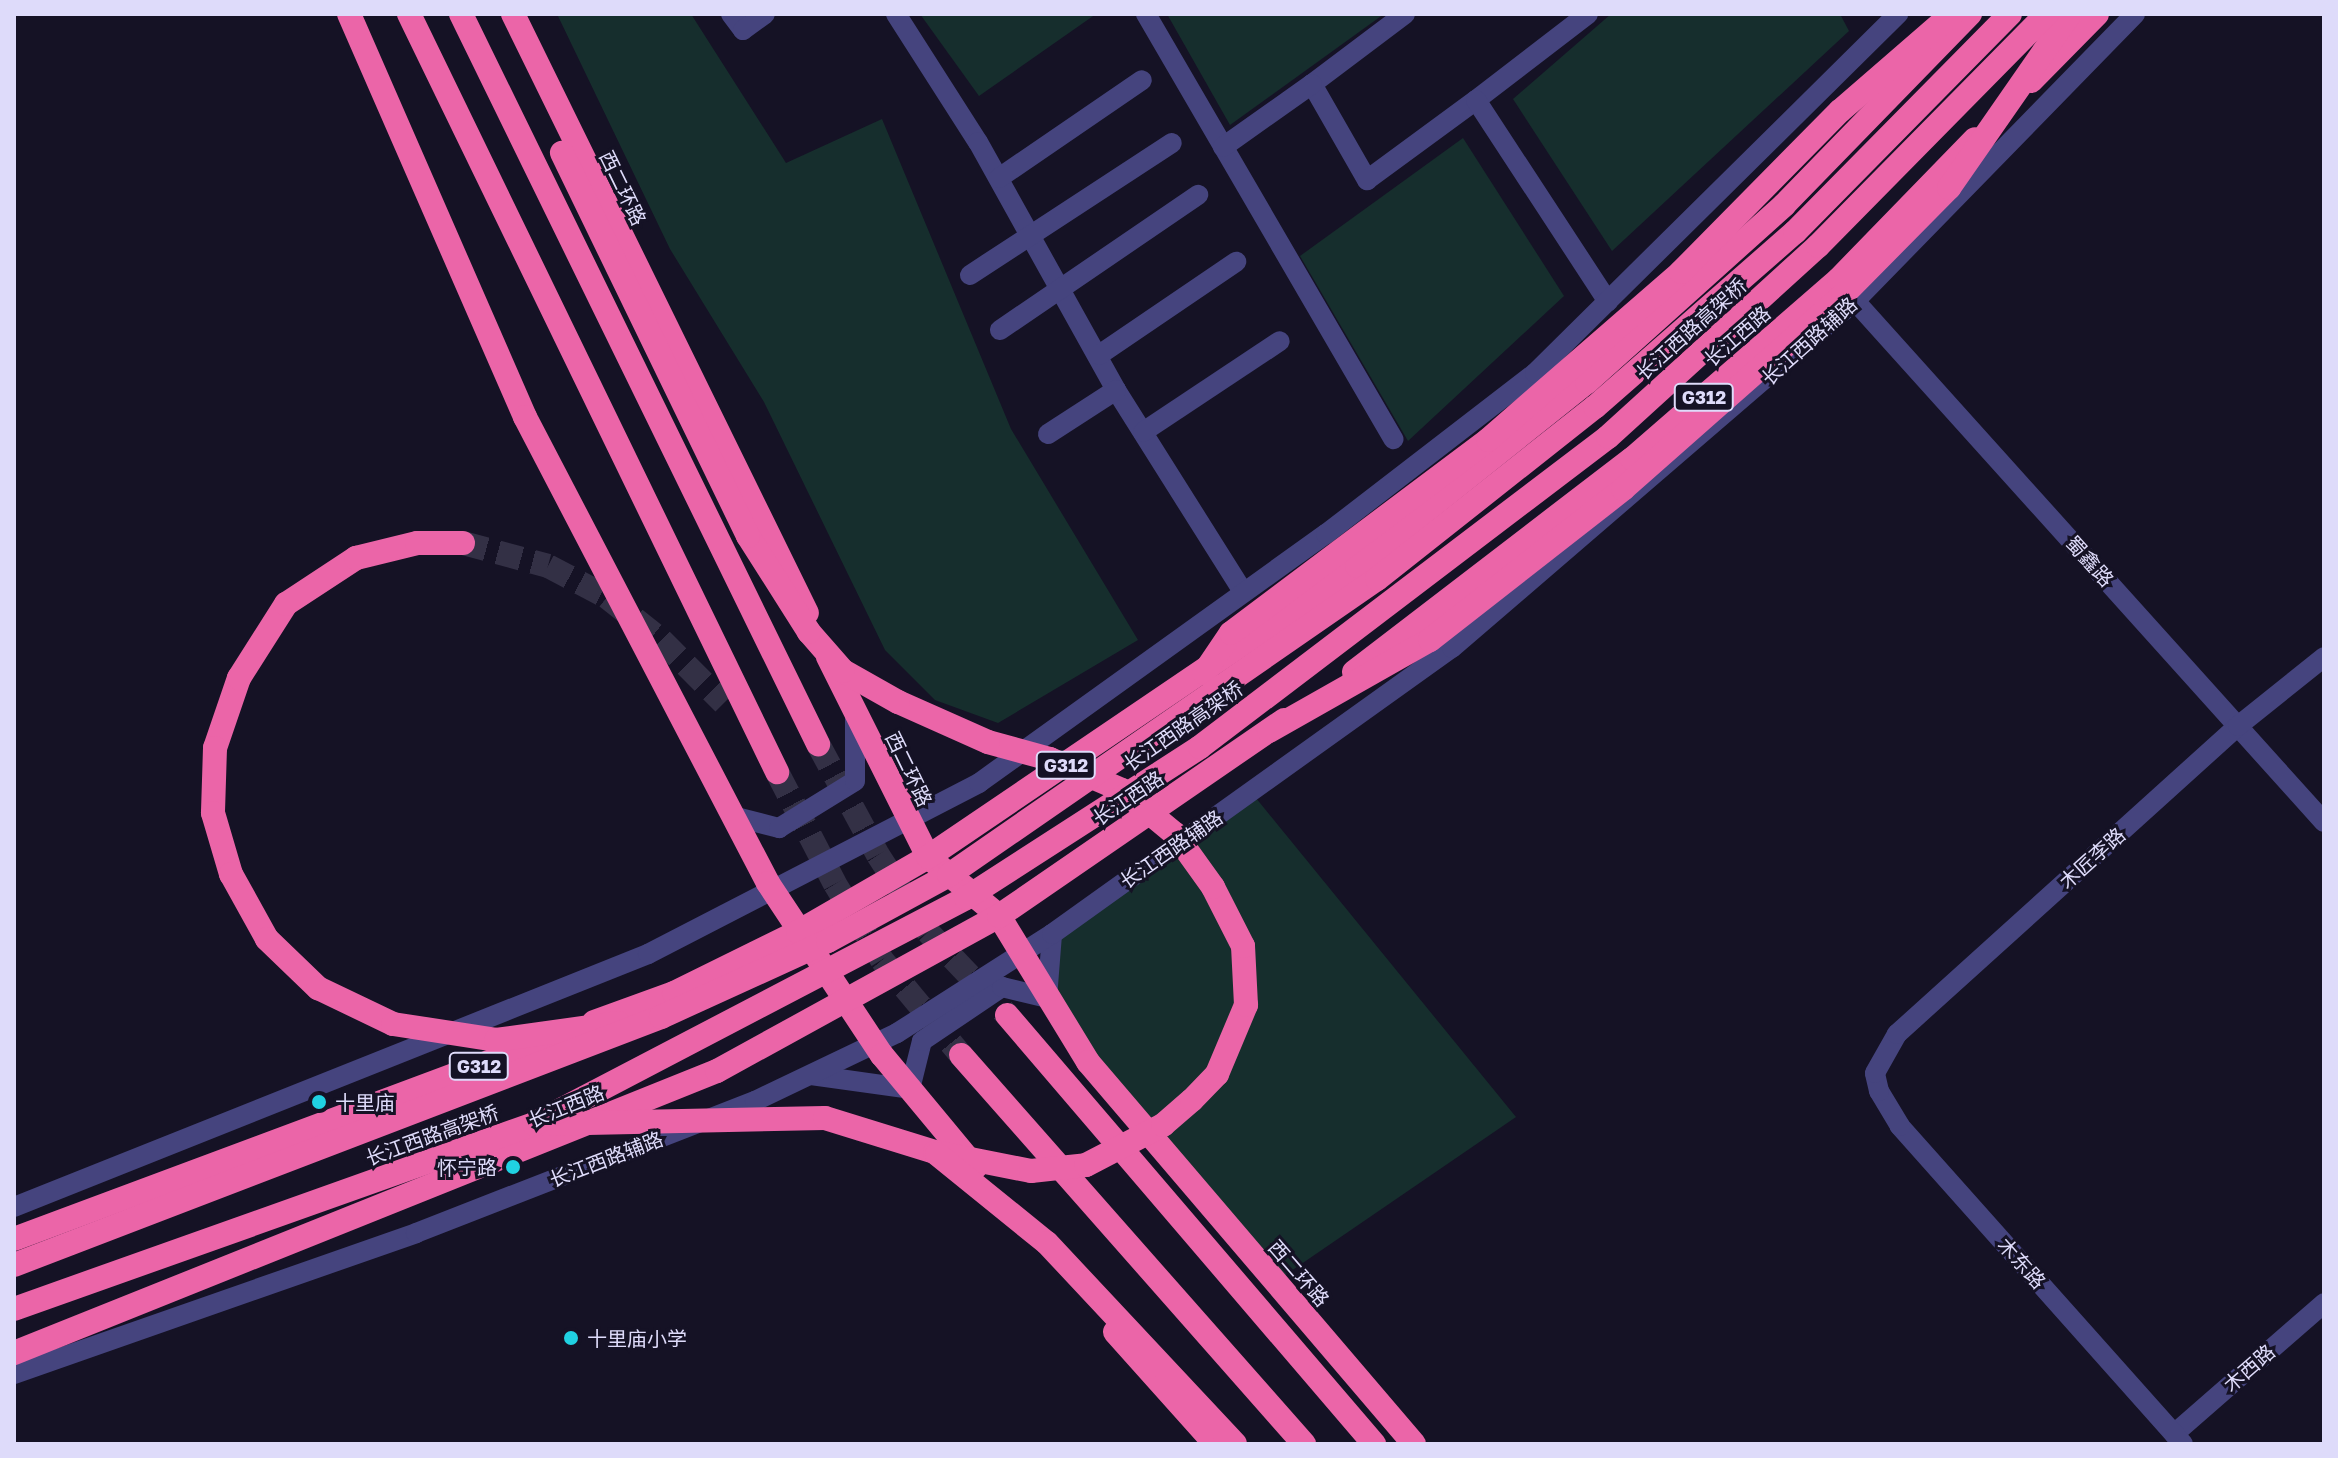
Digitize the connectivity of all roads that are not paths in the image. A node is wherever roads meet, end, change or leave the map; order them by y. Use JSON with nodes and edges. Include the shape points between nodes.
{"nodes":[{"id":1,"x":349,"y":14,"type":"edge"},
{"id":2,"x":409,"y":14,"type":"edge"},
{"id":3,"x":461,"y":14,"type":"edge"},
{"id":4,"x":496,"y":14,"type":"edge"},
{"id":5,"x":513,"y":14,"type":"edge"},
{"id":6,"x":731,"y":14,"type":"edge"},
{"id":7,"x":765,"y":14,"type":"edge"},
{"id":8,"x":896,"y":14,"type":"edge"},
{"id":9,"x":1146,"y":14,"type":"edge"},
{"id":10,"x":1405,"y":14,"type":"edge"},
{"id":11,"x":1588,"y":14,"type":"edge"},
{"id":12,"x":1898,"y":14,"type":"edge"},
{"id":13,"x":1952,"y":14,"type":"edge"},
{"id":14,"x":1970,"y":14,"type":"edge"},
{"id":15,"x":2010,"y":14,"type":"edge"},
{"id":16,"x":2047,"y":14,"type":"edge"},
{"id":17,"x":2070,"y":14,"type":"edge"},
{"id":18,"x":2097,"y":14,"type":"edge"},
{"id":19,"x":2135,"y":14,"type":"edge"},
{"id":20,"x":1142,"y":80,"type":"dead end"},
{"id":21,"x":1312,"y":84,"type":"junction"},
{"id":22,"x":1476,"y":100,"type":"junction"},
{"id":23,"x":1172,"y":143,"type":"dead end"},
{"id":24,"x":1223,"y":147,"type":"junction"},
{"id":25,"x":999,"y":178,"type":"junction"},
{"id":26,"x":1198,"y":195,"type":"dead end"},
{"id":27,"x":1033,"y":237,"type":"junction"},
{"id":28,"x":1236,"y":262,"type":"dead end"},
{"id":29,"x":970,"y":275,"type":"dead end"},
{"id":30,"x":1062,"y":288,"type":"junction"},
{"id":31,"x":1855,"y":301,"type":"junction"},
{"id":32,"x":1608,"y":302,"type":"junction"},
{"id":33,"x":1000,"y":330,"type":"dead end"},
{"id":34,"x":1280,"y":341,"type":"dead end"},
{"id":35,"x":1099,"y":355,"type":"junction"},
{"id":36,"x":1116,"y":390,"type":"junction"},
{"id":37,"x":1143,"y":432,"type":"junction"},
{"id":38,"x":1048,"y":434,"type":"dead end"},
{"id":39,"x":1393,"y":439,"type":"dead end"},
{"id":40,"x":463,"y":543,"type":"tunnel mouth"},
{"id":41,"x":1243,"y":592,"type":"junction"},
{"id":42,"x":2324,"y":657,"type":"edge"},
{"id":43,"x":1204,"y":673,"type":"junction"},
{"id":44,"x":724,"y":703,"type":"tunnel mouth"},
{"id":45,"x":855,"y":712,"type":"junction"},
{"id":46,"x":2238,"y":726,"type":"junction"},
{"id":47,"x":1269,"y":731,"type":"junction"},
{"id":48,"x":818,"y":744,"type":"tunnel mouth"},
{"id":49,"x":764,"y":745,"type":"junction"},
{"id":50,"x":777,"y":772,"type":"tunnel mouth"},
{"id":51,"x":732,"y":816,"type":"junction"},
{"id":52,"x":907,"y":821,"type":"junction"},
{"id":53,"x":2324,"y":822,"type":"edge"},
{"id":54,"x":928,"y":857,"type":"junction"},
{"id":55,"x":774,"y":892,"type":"junction"},
{"id":56,"x":999,"y":916,"type":"junction"},
{"id":57,"x":798,"y":932,"type":"junction"},
{"id":58,"x":1052,"y":934,"type":"junction"},
{"id":59,"x":1019,"y":954,"type":"junction"},
{"id":60,"x":1047,"y":998,"type":"junction"},
{"id":61,"x":847,"y":1003,"type":"junction"},
{"id":62,"x":1007,"y":1015,"type":"tunnel mouth"},
{"id":63,"x":661,"y":1017,"type":"junction"},
{"id":64,"x":875,"y":1044,"type":"junction"},
{"id":65,"x":961,"y":1055,"type":"tunnel mouth"},
{"id":66,"x":1875,"y":1073,"type":"joint"},
{"id":67,"x":811,"y":1075,"type":"junction"},
{"id":68,"x":910,"y":1089,"type":"junction"},
{"id":69,"x":534,"y":1124,"type":"junction"},
{"id":70,"x":935,"y":1152,"type":"junction"},
{"id":71,"x":14,"y":1207,"type":"edge"},
{"id":72,"x":14,"y":1239,"type":"edge"},
{"id":73,"x":14,"y":1265,"type":"edge"},
{"id":74,"x":2324,"y":1303,"type":"edge"},
{"id":75,"x":14,"y":1309,"type":"edge"},
{"id":76,"x":14,"y":1353,"type":"edge"},
{"id":77,"x":14,"y":1374,"type":"edge"},
{"id":78,"x":2178,"y":1439,"type":"edge"},
{"id":79,"x":1215,"y":1444,"type":"edge"},
{"id":80,"x":1235,"y":1444,"type":"edge"},
{"id":81,"x":1304,"y":1444,"type":"edge"},
{"id":82,"x":1374,"y":1444,"type":"edge"},
{"id":83,"x":1414,"y":1444,"type":"edge"}],
"edges":[{"from":1,"to":51,"type":"highway","via":[[525,417]]},
{"from":2,"to":49,"type":"highway"},
{"from":3,"to":48,"type":"highway"},
{"from":4,"to":70,"type":"highway","bridge":true,"via":[[748,536],[809,632],[843,671],[898,702],[988,742],[1050,759],[1122,790],[1175,834],[1213,887],[1243,946],[1246,1005],[1217,1074],[1163,1125],[1086,1165],[1031,1171]]},
{"from":5,"to":45,"type":"highway","name":"西二环路"},
{"from":6,"to":7,"type":"street","via":[[743,30]]},
{"from":8,"to":25,"type":"street"},
{"from":9,"to":24,"type":"street"},
{"from":10,"to":21,"type":"street"},
{"from":11,"to":22,"type":"street"},
{"from":12,"to":32,"type":"street"},
{"from":13,"to":43,"type":"highway","bridge":true,"via":[[1840,111],[1669,283],[1488,440],[1231,633]]},
{"from":14,"to":43,"type":"highway","number":"G312","via":[[1784,205],[1587,382],[1357,566]]},
{"from":15,"to":63,"type":"highway","name":"长江西路高架桥","bridge":true,"via":[[1795,232],[1595,407],[1377,579],[949,875],[828,941]]},
{"from":16,"to":69,"type":"highway","name":"长江西路高架桥","bridge":true,"via":[[1818,246],[1608,437],[1200,747],[966,898]]},
{"from":17,"to":47,"type":"highway","bridge":true,"via":[[1949,188],[1843,295],[1623,489],[1430,640]]},
{"from":18,"to":47,"type":"highway","name":"长江西路","number":"G312","via":[[1839,279],[1632,459],[1410,634]]},
{"from":19,"to":31,"type":"street","name":"长江西路辅路"},
{"from":20,"to":25,"type":"street"},
{"from":21,"to":22,"type":"street","via":[[1367,180]]},
{"from":21,"to":24,"type":"street"},
{"from":22,"to":32,"type":"street"},
{"from":23,"to":27,"type":"street"},
{"from":24,"to":39,"type":"street"},
{"from":25,"to":27,"type":"street"},
{"from":26,"to":30,"type":"street"},
{"from":27,"to":29,"type":"street"},
{"from":27,"to":30,"type":"street"},
{"from":28,"to":35,"type":"street"},
{"from":30,"to":33,"type":"street"},
{"from":30,"to":35,"type":"street"},
{"from":31,"to":46,"type":"street","name":"蜀鑫路"},
{"from":31,"to":58,"type":"street","name":"长江西路辅路","via":[[1452,648]]},
{"from":32,"to":41,"type":"street","via":[[1535,373]]},
{"from":34,"to":37,"type":"street"},
{"from":35,"to":36,"type":"street"},
{"from":36,"to":37,"type":"street"},
{"from":36,"to":38,"type":"street"},
{"from":37,"to":41,"type":"street"},
{"from":40,"to":63,"type":"highway","bridge":true,"via":[[417,543],[356,558],[286,604],[239,678],[215,748],[213,813],[231,874],[267,939],[318,988],[393,1024],[496,1040]]},
{"from":41,"to":52,"type":"street","via":[[979,783]]},
{"from":42,"to":46,"type":"street","name":"木匠李路"},
{"from":43,"to":54,"type":"highway","number":"G312"},
{"from":44,"to":49,"type":"highway"},
{"from":45,"to":51,"type":"street","via":[[855,781],[779,828]]},
{"from":45,"to":52,"type":"highway","name":"西二环路"},
{"from":46,"to":53,"type":"street","name":"蜀鑫路"},
{"from":46,"to":66,"type":"street","name":"木匠李路","via":[[1897,1034]]},
{"from":47,"to":56,"type":"highway","name":"长江西路","number":"G312"},
{"from":49,"to":50,"type":"highway"},
{"from":51,"to":55,"type":"highway"},
{"from":52,"to":54,"type":"highway","name":"西二环路"},
{"from":52,"to":55,"type":"street"},
{"from":54,"to":56,"type":"highway","name":"西二环路"},
{"from":54,"to":57,"type":"highway","number":"G312"},
{"from":55,"to":57,"type":"highway"},
{"from":55,"to":71,"type":"street","via":[[648,954]]},
{"from":56,"to":59,"type":"highway","name":"西二环路"},
{"from":56,"to":61,"type":"highway","name":"长江西路","number":"G312"},
{"from":57,"to":61,"type":"highway"},
{"from":57,"to":72,"type":"highway","number":"G312","via":[[674,993]]},
{"from":58,"to":59,"type":"street","name":"长江西路辅路"},
{"from":58,"to":60,"type":"street"},
{"from":59,"to":60,"type":"highway","name":"西二环路"},
{"from":59,"to":64,"type":"street","name":"长江西路辅路"},
{"from":60,"to":68,"type":"street","via":[[1002,987],[922,1041]]},
{"from":60,"to":83,"type":"highway","name":"西二环路","via":[[1088,1062]]},
{"from":61,"to":64,"type":"highway"},
{"from":61,"to":76,"type":"highway","name":"长江西路","number":"G312","via":[[717,1071]]},
{"from":62,"to":82,"type":"highway"},
{"from":63,"to":73,"type":"highway","name":"长江西路高架桥","bridge":true},
{"from":64,"to":67,"type":"street","name":"长江西路辅路"},
{"from":64,"to":68,"type":"highway"},
{"from":65,"to":81,"type":"highway"},
{"from":66,"to":78,"type":"street","name":"木东路","via":[[1879,1091],[1900,1126]]},
{"from":67,"to":68,"type":"street"},
{"from":67,"to":77,"type":"street","name":"长江西路辅路","via":[[416,1233]]},
{"from":68,"to":79,"type":"highway"},
{"from":69,"to":70,"type":"highway","bridge":true,"via":[[825,1118]]},
{"from":69,"to":75,"type":"highway","name":"长江西路高架桥","bridge":true},
{"from":70,"to":80,"type":"highway","bridge":true,"via":[[1047,1243]]},
{"from":74,"to":78,"type":"street","name":"木西路"}]}
